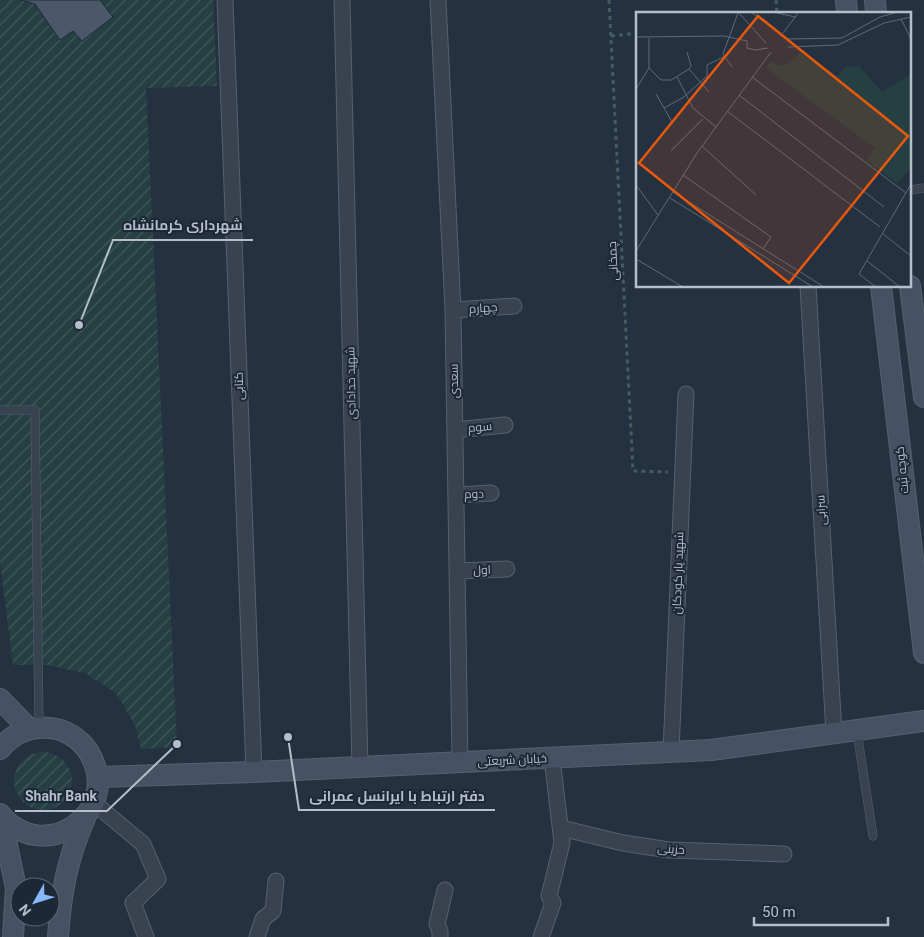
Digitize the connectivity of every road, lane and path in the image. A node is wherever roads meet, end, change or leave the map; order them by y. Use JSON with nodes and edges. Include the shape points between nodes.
{"nodes":[{"id":1,"x":225,"y":0,"type":"edge"},
{"id":2,"x":342,"y":0,"type":"edge"},
{"id":3,"x":438,"y":0,"type":"edge"},
{"id":4,"x":609,"y":0,"type":"edge"},
{"id":5,"x":636,"y":34,"type":"edge"},
{"id":6,"x":610,"y":36,"type":"junction"},
{"id":7,"x":808,"y":288,"type":"edge"},
{"id":8,"x":881,"y":288,"type":"edge"},
{"id":9,"x":910,"y":288,"type":"edge"},
{"id":10,"x":514,"y":306,"type":"dead end"},
{"id":11,"x":913,"y":306,"type":"junction"},
{"id":12,"x":453,"y":310,"type":"junction"},
{"id":13,"x":884,"y":312,"type":"junction"},
{"id":14,"x":686,"y":394,"type":"dead end"},
{"id":15,"x":924,"y":396,"type":"edge"},
{"id":16,"x":0,"y":410,"type":"edge"},
{"id":17,"x":505,"y":425,"type":"dead end"},
{"id":18,"x":455,"y":430,"type":"junction"},
{"id":19,"x":683,"y":473,"type":"junction"},
{"id":20,"x":491,"y":494,"type":"dead end"},
{"id":21,"x":456,"y":495,"type":"junction"},
{"id":22,"x":507,"y":569,"type":"dead end"},
{"id":23,"x":457,"y":571,"type":"junction"},
{"id":24,"x":921,"y":615,"type":"edge"},
{"id":25,"x":924,"y":654,"type":"edge"},
{"id":26,"x":0,"y":699,"type":"edge"},
{"id":27,"x":924,"y":721,"type":"edge"},
{"id":28,"x":34,"y":728,"type":"junction"},
{"id":29,"x":857,"y":730,"type":"junction"},
{"id":30,"x":834,"y":733,"type":"junction"},
{"id":31,"x":0,"y":749,"type":"edge"},
{"id":32,"x":671,"y":752,"type":"junction"},
{"id":33,"x":552,"y":758,"type":"junction"},
{"id":34,"x":460,"y":762,"type":"junction"},
{"id":35,"x":360,"y":767,"type":"junction"},
{"id":36,"x":254,"y":772,"type":"junction"},
{"id":37,"x":98,"y":777,"type":"junction"},
{"id":38,"x":89,"y":810,"type":"junction"},
{"id":39,"x":0,"y":815,"type":"edge"},
{"id":40,"x":561,"y":828,"type":"junction"},
{"id":41,"x":873,"y":836,"type":"dead end"},
{"id":42,"x":784,"y":854,"type":"dead end"},
{"id":43,"x":276,"y":882,"type":"dead end"},
{"id":44,"x":445,"y":890,"type":"dead end"},
{"id":45,"x":13,"y":937,"type":"edge"},
{"id":46,"x":58,"y":937,"type":"edge"},
{"id":47,"x":146,"y":937,"type":"edge"},
{"id":48,"x":257,"y":937,"type":"edge"},
{"id":49,"x":440,"y":937,"type":"edge"},
{"id":50,"x":542,"y":937,"type":"edge"}],
"edges":[{"from":1,"to":36,"type":"street","name":"کتابی"},
{"from":2,"to":35,"type":"street","name":"شهید خدادادی"},
{"from":3,"to":12,"type":"street","name":"سعدی"},
{"from":4,"to":6,"type":"path","name":"چمخانی"},
{"from":5,"to":6,"type":"path"},
{"from":6,"to":19,"type":"path","name":"چمخانی","via":[[633,471]]},
{"from":7,"to":30,"type":"street","name":"سرابی"},
{"from":8,"to":13,"type":"main road","name":"کوچه ثبت"},
{"from":9,"to":11,"type":"main road"},
{"from":10,"to":12,"type":"street","name":"چهارم"},
{"from":11,"to":13,"type":"main road"},
{"from":11,"to":15,"type":"main road"},
{"from":12,"to":18,"type":"street","name":"سعدی"},
{"from":13,"to":24,"type":"main road","name":"کوچه ثبت"},
{"from":14,"to":19,"type":"street","name":"شهید یار کودکان"},
{"from":16,"to":28,"type":"lane","via":[[35,410]]},
{"from":17,"to":18,"type":"street","name":"سوم"},
{"from":18,"to":21,"type":"street","name":"سعدی"},
{"from":19,"to":32,"type":"street","name":"شهید یار کودکان"},
{"from":20,"to":21,"type":"street","name":"دوم"},
{"from":21,"to":23,"type":"street","name":"سعدی"},
{"from":22,"to":23,"type":"street","name":"اول"},
{"from":23,"to":34,"type":"street","name":"سعدی"},
{"from":24,"to":25,"type":"main road","name":"کوچه ثبت"},
{"from":26,"to":28,"type":"main road"},
{"from":27,"to":29,"type":"main road","name":"خیابان شریعتی"},
{"from":28,"to":31,"type":"main road","via":[[16,734]]},
{"from":28,"to":37,"type":"main road","via":[[56,728],[72,735],[94,760]]},
{"from":29,"to":30,"type":"main road","name":"خیابان شریعتی"},
{"from":29,"to":41,"type":"lane"},
{"from":30,"to":32,"type":"main road","name":"خیابان شریعتی","via":[[711,750]]},
{"from":32,"to":33,"type":"main road","name":"خیابان شریعتی"},
{"from":33,"to":34,"type":"main road","name":"خیابان شریعتی"},
{"from":33,"to":40,"type":"street"},
{"from":34,"to":35,"type":"main road","name":"خیابان شریعتی"},
{"from":35,"to":36,"type":"main road","name":"خیابان شریعتی"},
{"from":36,"to":37,"type":"main road","name":"خیابان شریعتی"},
{"from":37,"to":38,"type":"main road","via":[[97,792]]},
{"from":38,"to":39,"type":"main road","via":[[70,830],[52,836],[33,835],[15,828]]},
{"from":38,"to":46,"type":"main road","via":[[71,852],[61,894]]},
{"from":38,"to":47,"type":"street","via":[[143,844],[158,879],[132,903]]},
{"from":39,"to":45,"type":"main road","via":[[16,888]]},
{"from":40,"to":42,"type":"street","name":"حزینی","via":[[669,850]]},
{"from":40,"to":50,"type":"street","via":[[562,843],[549,896],[553,904]]},
{"from":43,"to":48,"type":"street","via":[[273,910],[263,919]]},
{"from":44,"to":49,"type":"street","via":[[437,924]]}]}
